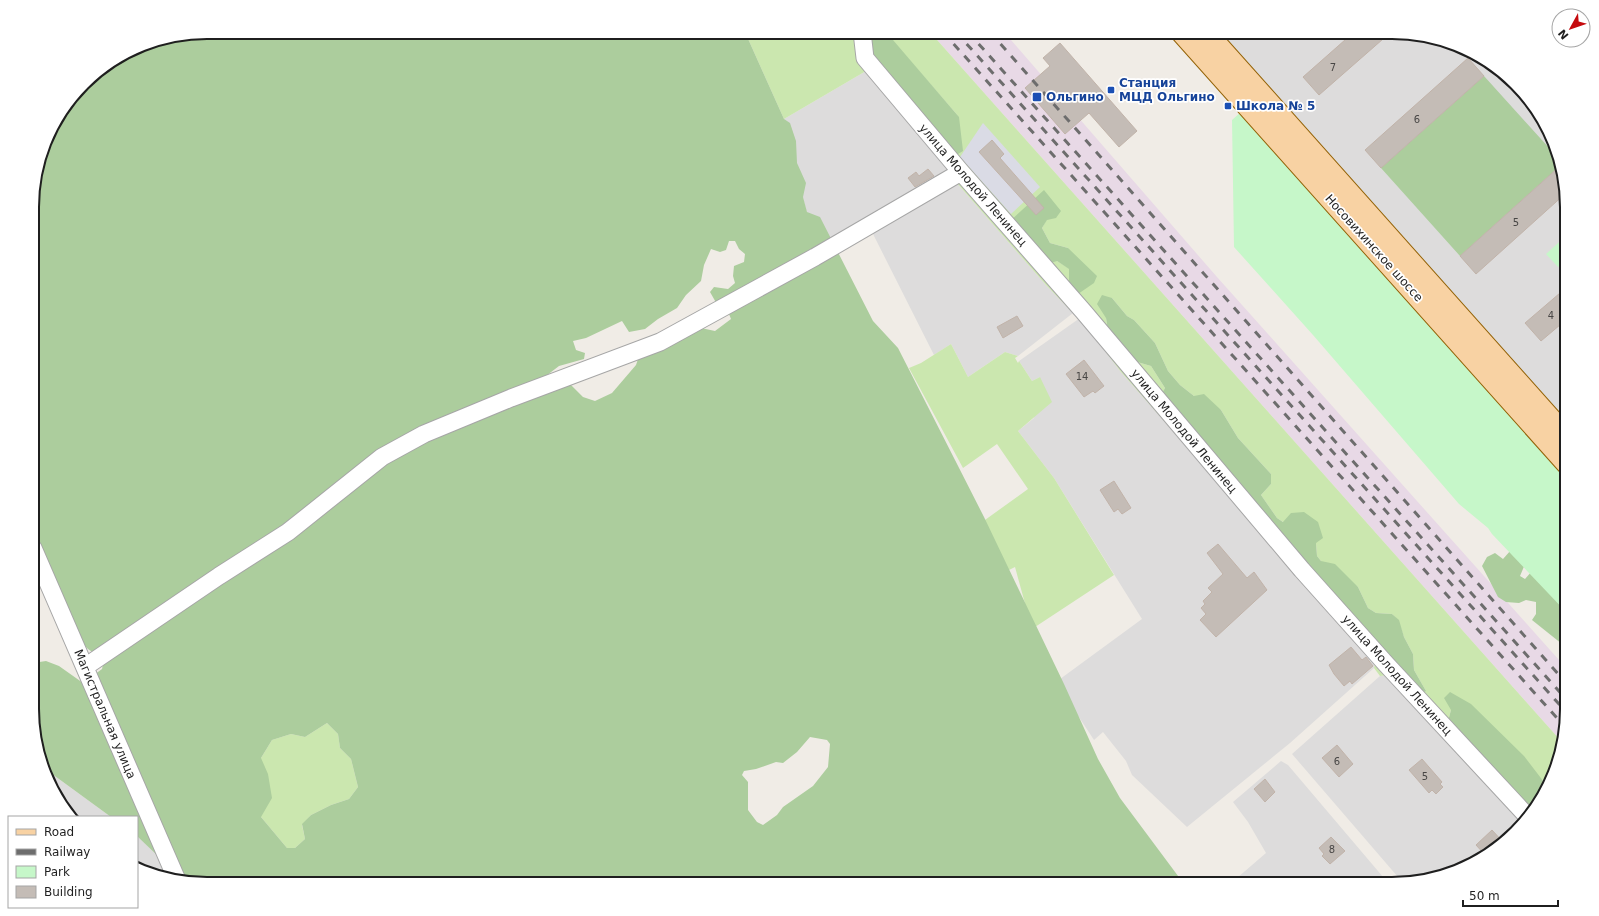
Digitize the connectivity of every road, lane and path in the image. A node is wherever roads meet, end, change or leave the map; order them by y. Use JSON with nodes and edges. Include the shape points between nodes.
{"nodes":[{"id":1,"x":863,"y":39,"type":"edge"},
{"id":2,"x":1188,"y":39,"type":"edge"},
{"id":3,"x":1211,"y":39,"type":"edge"},
{"id":4,"x":961,"y":172,"type":"junction"},
{"id":5,"x":1560,"y":430,"type":"edge"},
{"id":6,"x":1560,"y":455,"type":"edge"},
{"id":7,"x":39,"y":560,"type":"edge"},
{"id":8,"x":85,"y":667,"type":"junction"},
{"id":9,"x":1524,"y":813,"type":"edge"},
{"id":10,"x":174,"y":874,"type":"edge"}],
"edges":[{"from":1,"to":4,"type":"street","name":"улица Молодой Ленинец","via":[[865,58]]},
{"from":2,"to":6,"type":"main road","name":"Носовихинское шоссе"},
{"from":3,"to":5,"type":"main road","name":"Носовихинское шоссе"},
{"from":4,"to":8,"type":"street","via":[[815,257],[660,342],[424,434],[382,457],[288,532]]},
{"from":4,"to":9,"type":"street","name":"улица Молодой Ленинец","via":[[1083,311],[1302,570]]},
{"from":7,"to":8,"type":"street","name":"Магистральная улица"},
{"from":8,"to":10,"type":"street","name":"Магистральная улица"}]}
